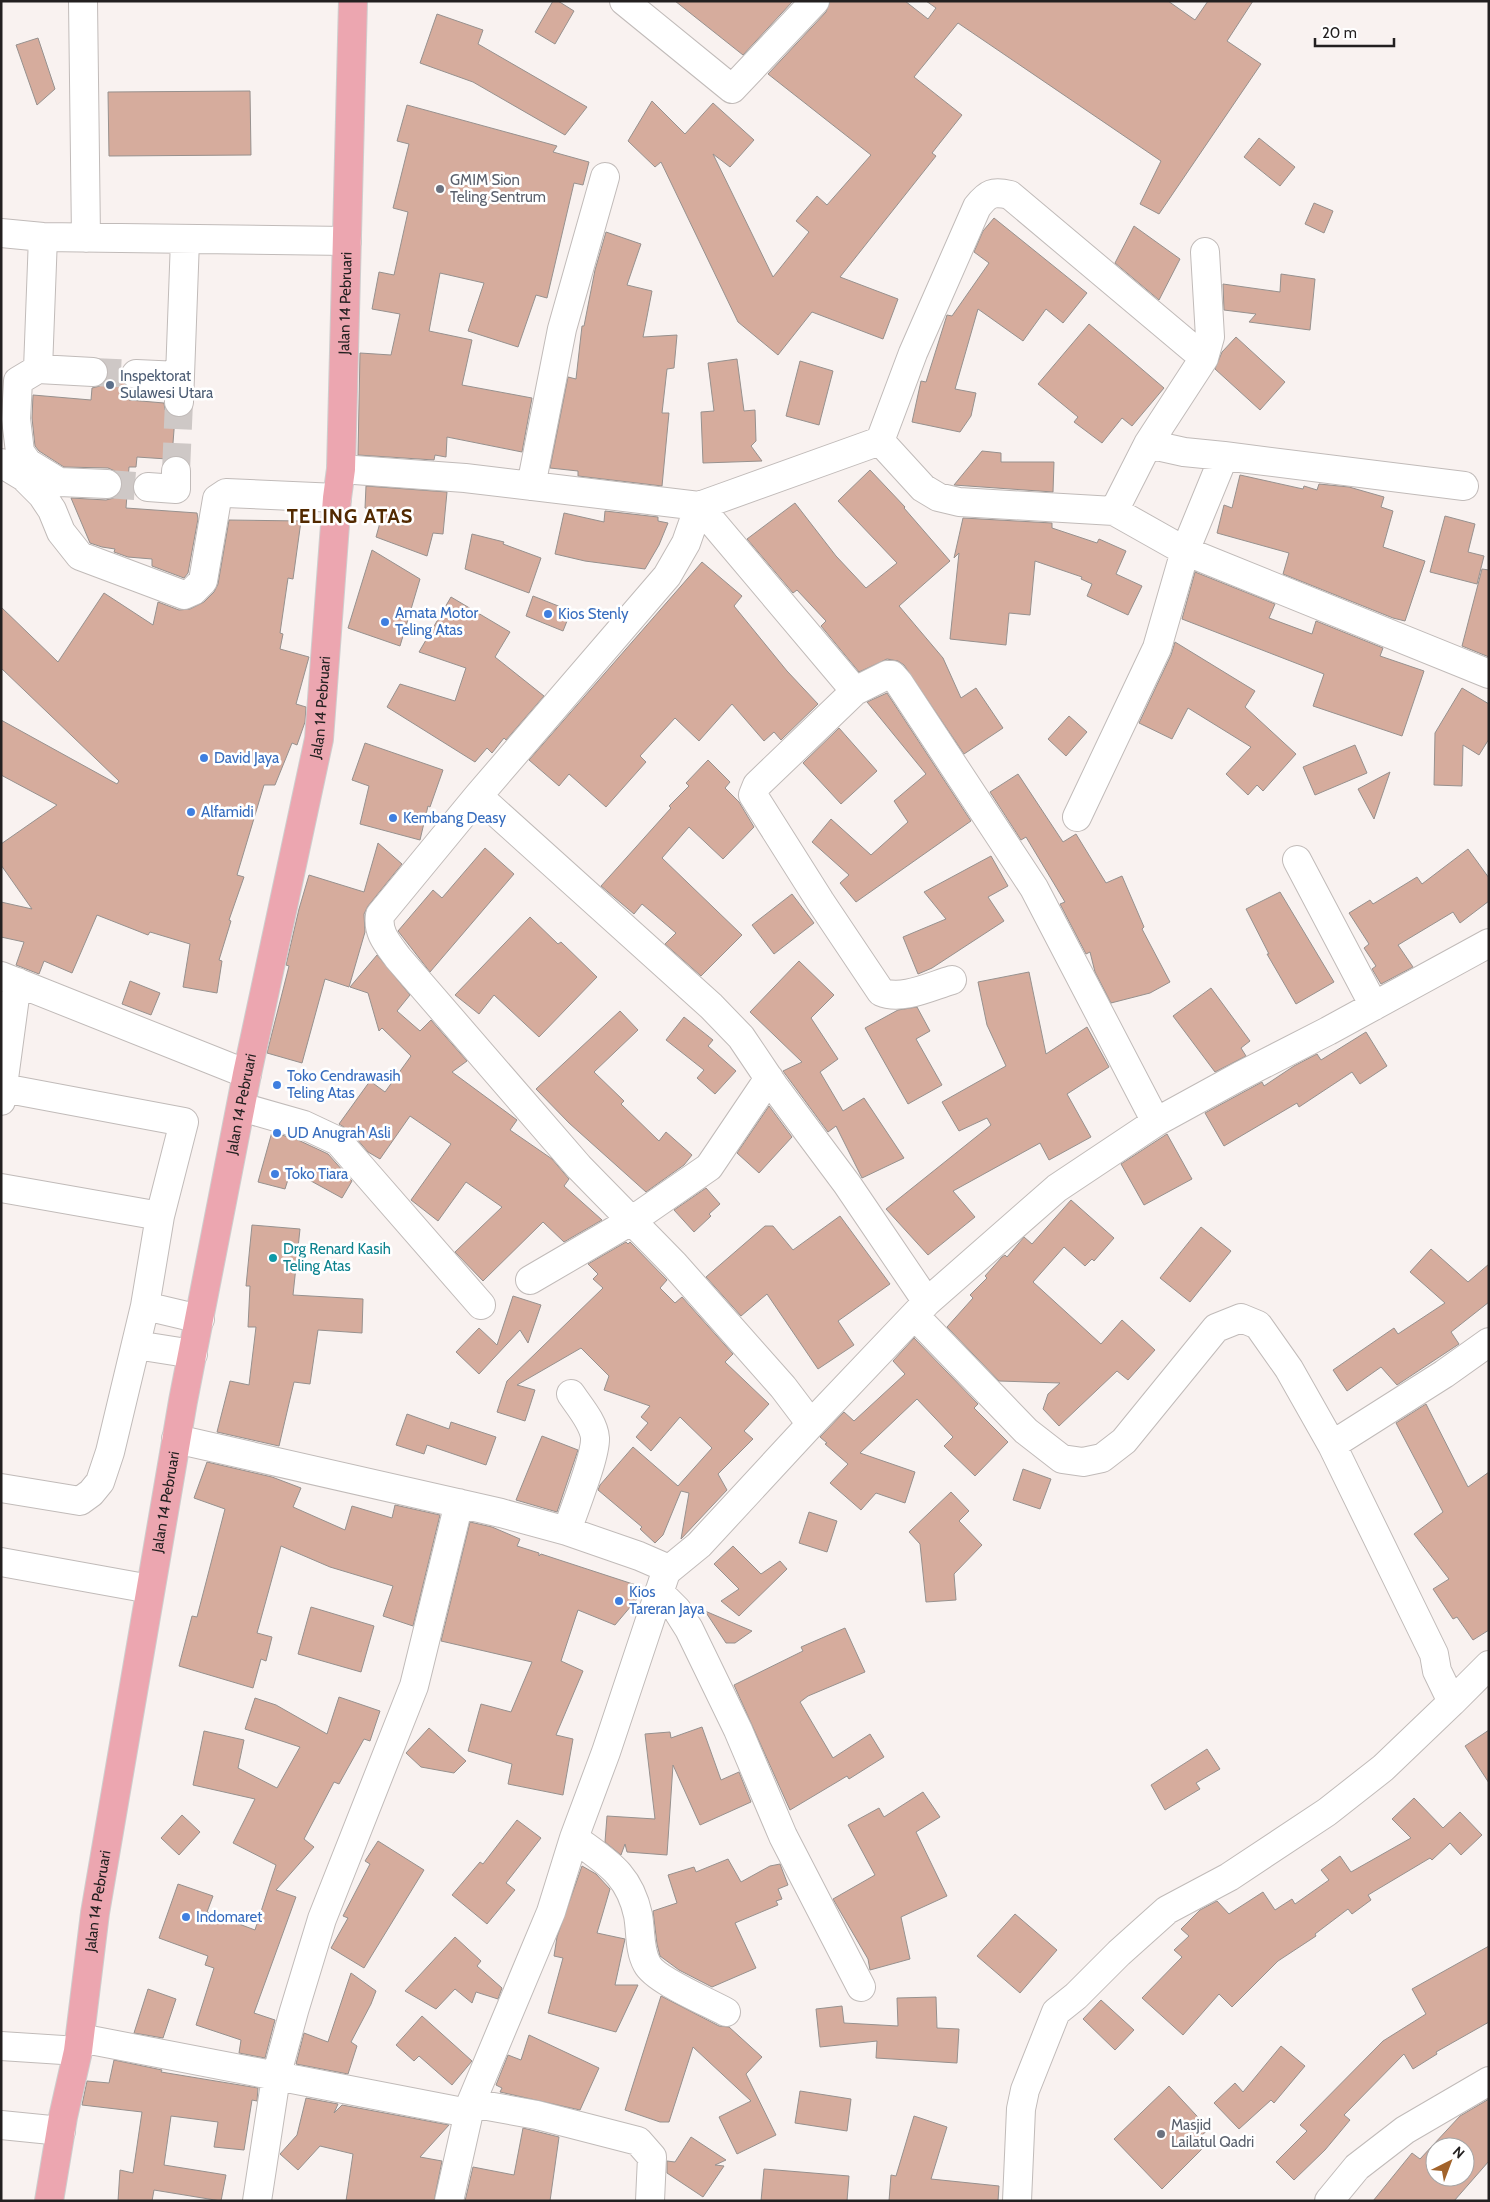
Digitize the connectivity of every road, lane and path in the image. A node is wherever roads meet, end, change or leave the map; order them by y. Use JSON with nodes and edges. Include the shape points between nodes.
{"nodes":[{"id":1,"x":84,"y":1,"type":"edge"},
{"id":2,"x":353,"y":1,"type":"edge"},
{"id":3,"x":624,"y":1,"type":"edge"},
{"id":4,"x":816,"y":1,"type":"edge"},
{"id":5,"x":605,"y":177,"type":"dead end"},
{"id":6,"x":1,"y":233,"type":"edge"},
{"id":7,"x":43,"y":237,"type":"junction"},
{"id":8,"x":86,"y":238,"type":"junction"},
{"id":9,"x":185,"y":240,"type":"junction"},
{"id":10,"x":347,"y":241,"type":"junction"},
{"id":11,"x":1205,"y":252,"type":"dead end"},
{"id":12,"x":1204,"y":358,"type":"junction"},
{"id":13,"x":38,"y":369,"type":"junction"},
{"id":14,"x":93,"y":372,"type":"tunnel mouth"},
{"id":15,"x":136,"y":374,"type":"tunnel mouth"},
{"id":16,"x":880,"y":441,"type":"junction"},
{"id":17,"x":1148,"y":444,"type":"junction"},
{"id":18,"x":1224,"y":456,"type":"junction"},
{"id":19,"x":1,"y":463,"type":"edge"},
{"id":20,"x":341,"y":469,"type":"junction"},
{"id":21,"x":176,"y":471,"type":"tunnel mouth"},
{"id":22,"x":107,"y":484,"type":"tunnel mouth"},
{"id":23,"x":531,"y":486,"type":"junction"},
{"id":24,"x":1464,"y":486,"type":"dead end"},
{"id":25,"x":148,"y":487,"type":"tunnel mouth"},
{"id":26,"x":337,"y":498,"type":"junction"},
{"id":27,"x":699,"y":506,"type":"junction"},
{"id":28,"x":1114,"y":511,"type":"junction"},
{"id":29,"x":1185,"y":551,"type":"junction"},
{"id":30,"x":1489,"y":674,"type":"edge"},
{"id":31,"x":855,"y":691,"type":"junction"},
{"id":32,"x":478,"y":796,"type":"junction"},
{"id":33,"x":1077,"y":817,"type":"dead end"},
{"id":34,"x":1297,"y":860,"type":"dead end"},
{"id":35,"x":1489,"y":943,"type":"edge"},
{"id":36,"x":9,"y":979,"type":"edge"},
{"id":37,"x":952,"y":980,"type":"dead end"},
{"id":38,"x":1374,"y":1006,"type":"junction"},
{"id":39,"x":246,"y":1074,"type":"junction"},
{"id":40,"x":769,"y":1078,"type":"junction"},
{"id":41,"x":2,"y":1094,"type":"edge"},
{"id":42,"x":241,"y":1107,"type":"junction"},
{"id":43,"x":1156,"y":1122,"type":"junction"},
{"id":44,"x":1,"y":1188,"type":"edge"},
{"id":45,"x":160,"y":1216,"type":"junction"},
{"id":46,"x":631,"y":1221,"type":"junction"},
{"id":47,"x":530,"y":1280,"type":"dead end"},
{"id":48,"x":481,"y":1305,"type":"dead end"},
{"id":49,"x":145,"y":1306,"type":"junction"},
{"id":50,"x":921,"y":1309,"type":"junction"},
{"id":51,"x":200,"y":1319,"type":"junction"},
{"id":52,"x":136,"y":1345,"type":"junction"},
{"id":53,"x":1487,"y":1347,"type":"edge"},
{"id":54,"x":192,"y":1354,"type":"junction"},
{"id":55,"x":571,"y":1394,"type":"dead end"},
{"id":56,"x":811,"y":1424,"type":"junction"},
{"id":57,"x":176,"y":1438,"type":"junction"},
{"id":58,"x":1332,"y":1445,"type":"junction"},
{"id":59,"x":1,"y":1488,"type":"edge"},
{"id":60,"x":458,"y":1502,"type":"junction"},
{"id":61,"x":567,"y":1531,"type":"junction"},
{"id":62,"x":1,"y":1562,"type":"edge"},
{"id":63,"x":663,"y":1582,"type":"junction"},
{"id":64,"x":150,"y":1589,"type":"junction"},
{"id":65,"x":1489,"y":1666,"type":"edge"},
{"id":66,"x":1452,"y":1702,"type":"junction"},
{"id":67,"x":574,"y":1838,"type":"junction"},
{"id":68,"x":861,"y":1987,"type":"dead end"},
{"id":69,"x":726,"y":2012,"type":"dead end"},
{"id":70,"x":79,"y":2045,"type":"junction"},
{"id":71,"x":1,"y":2046,"type":"edge"},
{"id":72,"x":276,"y":2077,"type":"junction"},
{"id":73,"x":1489,"y":2081,"type":"edge"},
{"id":74,"x":469,"y":2108,"type":"junction"},
{"id":75,"x":1,"y":2125,"type":"edge"},
{"id":76,"x":61,"y":2131,"type":"junction"},
{"id":77,"x":656,"y":2199,"type":"edge"},
{"id":78,"x":49,"y":2201,"type":"edge"},
{"id":79,"x":256,"y":2201,"type":"edge"},
{"id":80,"x":449,"y":2201,"type":"edge"},
{"id":81,"x":1017,"y":2201,"type":"edge"},
{"id":82,"x":1329,"y":2201,"type":"edge"}],
"edges":[{"from":1,"to":8,"type":"street"},
{"from":2,"to":10,"type":"main road","name":"Jalan 14 Pebruari"},
{"from":3,"to":4,"type":"street","via":[[732,89]]},
{"from":5,"to":23,"type":"street","via":[[562,329]]},
{"from":6,"to":7,"type":"street"},
{"from":7,"to":8,"type":"street"},
{"from":7,"to":13,"type":"street"},
{"from":8,"to":9,"type":"street"},
{"from":9,"to":10,"type":"street"},
{"from":9,"to":15,"type":"street","via":[[179,389]]},
{"from":10,"to":20,"type":"main road","name":"Jalan 14 Pebruari"},
{"from":11,"to":12,"type":"street","via":[[1210,337]]},
{"from":12,"to":16,"type":"street","via":[[1024,206],[1010,195],[997,192],[985,197],[977,208],[914,352]]},
{"from":12,"to":17,"type":"street"},
{"from":13,"to":14,"type":"street"},
{"from":13,"to":22,"type":"street","via":[[18,382],[16,418],[20,452],[28,463],[59,482]]},
{"from":16,"to":27,"type":"street"},
{"from":16,"to":28,"type":"street","via":[[923,488],[938,497],[959,502]]},
{"from":17,"to":18,"type":"street"},
{"from":17,"to":28,"type":"street"},
{"from":18,"to":24,"type":"street"},
{"from":18,"to":29,"type":"street"},
{"from":19,"to":26,"type":"street","via":[[24,477],[42,495],[61,532],[80,556],[184,595],[203,581],[217,499],[222,495]]},
{"from":20,"to":23,"type":"street"},
{"from":20,"to":26,"type":"main road","name":"Jalan 14 Pebruari"},
{"from":21,"to":25,"type":"street","via":[[176,489]]},
{"from":23,"to":27,"type":"street"},
{"from":26,"to":39,"type":"main road","name":"Jalan 14 Pebruari","via":[[319,739]]},
{"from":27,"to":31,"type":"street"},
{"from":27,"to":32,"type":"street","via":[[686,544],[667,576]]},
{"from":28,"to":29,"type":"street"},
{"from":29,"to":30,"type":"street"},
{"from":29,"to":33,"type":"street","via":[[1157,648]]},
{"from":31,"to":37,"type":"street","via":[[757,785],[753,795],[881,992],[889,995],[908,993]]},
{"from":31,"to":43,"type":"street","via":[[887,675],[892,675],[899,683],[1034,888]]},
{"from":32,"to":40,"type":"street","via":[[728,1022]]},
{"from":32,"to":46,"type":"street","via":[[380,915],[378,926],[398,958],[579,1167]]},
{"from":34,"to":38,"type":"street"},
{"from":35,"to":38,"type":"street"},
{"from":36,"to":39,"type":"street"},
{"from":36,"to":41,"type":"street"},
{"from":38,"to":43,"type":"street"},
{"from":39,"to":42,"type":"main road","name":"Jalan 14 Pebruari"},
{"from":40,"to":46,"type":"street","via":[[709,1167]]},
{"from":40,"to":50,"type":"street","via":[[847,1184]]},
{"from":41,"to":45,"type":"street","via":[[184,1122]]},
{"from":42,"to":48,"type":"street","via":[[304,1125],[338,1141]]},
{"from":42,"to":51,"type":"main road","name":"Jalan 14 Pebruari"},
{"from":43,"to":50,"type":"street","via":[[1057,1188]]},
{"from":44,"to":45,"type":"street"},
{"from":45,"to":49,"type":"street"},
{"from":46,"to":47,"type":"street"},
{"from":46,"to":56,"type":"street","via":[[680,1271]]},
{"from":49,"to":51,"type":"street"},
{"from":49,"to":52,"type":"street"},
{"from":50,"to":56,"type":"street"},
{"from":50,"to":58,"type":"street","via":[[1026,1431],[1062,1459],[1083,1462],[1102,1458],[1124,1440],[1216,1328],[1241,1318],[1258,1325],[1272,1342]]},
{"from":51,"to":54,"type":"main road","name":"Jalan 14 Pebruari"},
{"from":52,"to":54,"type":"street"},
{"from":52,"to":59,"type":"street","via":[[110,1452],[100,1482],[91,1493],[80,1501]]},
{"from":53,"to":58,"type":"street"},
{"from":54,"to":57,"type":"main road","name":"Jalan 14 Pebruari"},
{"from":55,"to":61,"type":"street","via":[[595,1438]]},
{"from":56,"to":63,"type":"street"},
{"from":57,"to":60,"type":"street"},
{"from":57,"to":64,"type":"main road","name":"Jalan 14 Pebruari"},
{"from":58,"to":66,"type":"street","via":[[1434,1654],[1437,1671]]},
{"from":60,"to":61,"type":"street"},
{"from":60,"to":72,"type":"street","via":[[414,1686],[322,1919]]},
{"from":61,"to":63,"type":"street","via":[[662,1566]]},
{"from":62,"to":64,"type":"street"},
{"from":63,"to":67,"type":"street"},
{"from":63,"to":68,"type":"street","via":[[738,1730],[782,1836]]},
{"from":64,"to":70,"type":"main road","name":"Jalan 14 Pebruari","via":[[95,1913]]},
{"from":65,"to":66,"type":"street"},
{"from":66,"to":81,"type":"street","via":[[1383,1768],[1327,1812],[1229,1878],[1167,1910],[1056,2012],[1025,2090],[1021,2109]]},
{"from":67,"to":69,"type":"street","via":[[620,1873],[629,1888],[638,1914],[648,1966],[660,1977]]},
{"from":67,"to":74,"type":"street","via":[[551,1912]]},
{"from":70,"to":71,"type":"street"},
{"from":70,"to":72,"type":"street"},
{"from":70,"to":76,"type":"main road","name":"Jalan 14 Pebruari"},
{"from":72,"to":74,"type":"street"},
{"from":72,"to":79,"type":"street"},
{"from":73,"to":82,"type":"street","via":[[1405,2130],[1357,2167]]},
{"from":74,"to":77,"type":"street","via":[[537,2115],[638,2140],[652,2157]]},
{"from":74,"to":80,"type":"street"},
{"from":75,"to":76,"type":"street"},
{"from":76,"to":78,"type":"main road","name":"Jalan 14 Pebruari"}]}
